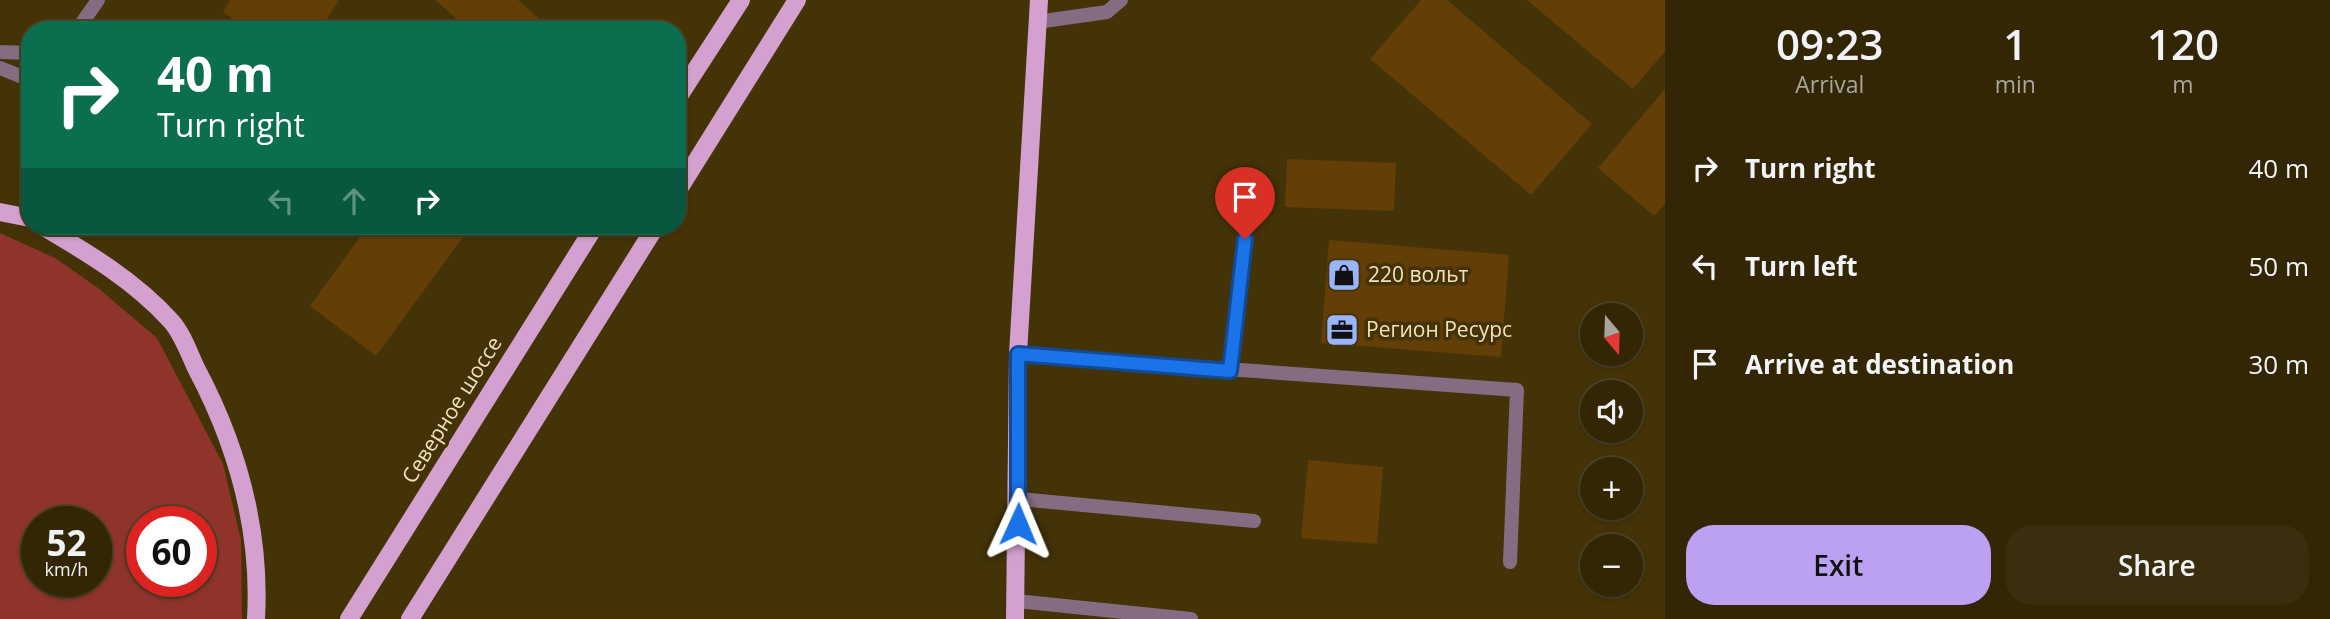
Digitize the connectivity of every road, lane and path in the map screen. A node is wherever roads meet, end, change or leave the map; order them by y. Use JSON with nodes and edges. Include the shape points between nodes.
{"nodes":[{"id":1,"x":98,"y":0,"type":"edge"},
{"id":2,"x":741,"y":0,"type":"edge"},
{"id":3,"x":797,"y":0,"type":"edge"},
{"id":4,"x":1039,"y":0,"type":"edge"},
{"id":5,"x":1121,"y":0,"type":"edge"},
{"id":6,"x":83,"y":21,"type":"edge"},
{"id":7,"x":1037,"y":22,"type":"junction"},
{"id":8,"x":0,"y":52,"type":"edge"},
{"id":9,"x":21,"y":53,"type":"edge"},
{"id":10,"x":0,"y":68,"type":"edge"},
{"id":11,"x":21,"y":76,"type":"edge"},
{"id":12,"x":686,"y":85,"type":"edge"},
{"id":13,"x":686,"y":178,"type":"edge"},
{"id":14,"x":0,"y":212,"type":"edge"},
{"id":15,"x":21,"y":216,"type":"edge"},
{"id":16,"x":58,"y":235,"type":"edge"},
{"id":17,"x":590,"y":235,"type":"edge"},
{"id":18,"x":650,"y":235,"type":"edge"},
{"id":19,"x":1245,"y":239,"type":"dead end"},
{"id":20,"x":1018,"y":354,"type":"junction"},
{"id":21,"x":1230,"y":371,"type":"junction"},
{"id":22,"x":1019,"y":499,"type":"junction"},
{"id":23,"x":1254,"y":521,"type":"dead end"},
{"id":24,"x":1510,"y":562,"type":"dead end"},
{"id":25,"x":1016,"y":610,"type":"edge"},
{"id":26,"x":256,"y":619,"type":"edge"},
{"id":27,"x":349,"y":619,"type":"edge"},
{"id":28,"x":410,"y":619,"type":"edge"},
{"id":29,"x":1191,"y":619,"type":"edge"}],
"edges":[{"from":1,"to":6,"type":"lane"},
{"from":2,"to":12,"type":"main road"},
{"from":3,"to":13,"type":"main road"},
{"from":4,"to":7,"type":"main road"},
{"from":5,"to":7,"type":"lane","via":[[1107,12]]},
{"from":7,"to":20,"type":"main road"},
{"from":8,"to":9,"type":"lane"},
{"from":10,"to":11,"type":"lane"},
{"from":14,"to":15,"type":"main road"},
{"from":16,"to":26,"type":"main road","via":[[109,266],[172,323],[218,409],[247,493],[259,573]]},
{"from":17,"to":27,"type":"main road","name":"Северное шоссе"},
{"from":18,"to":28,"type":"main road"},
{"from":19,"to":21,"type":"lane"},
{"from":20,"to":21,"type":"lane"},
{"from":20,"to":22,"type":"main road"},
{"from":21,"to":24,"type":"lane","via":[[1517,390]]},
{"from":22,"to":23,"type":"lane"},
{"from":22,"to":25,"type":"main road"},
{"from":25,"to":29,"type":"lane"}]}
